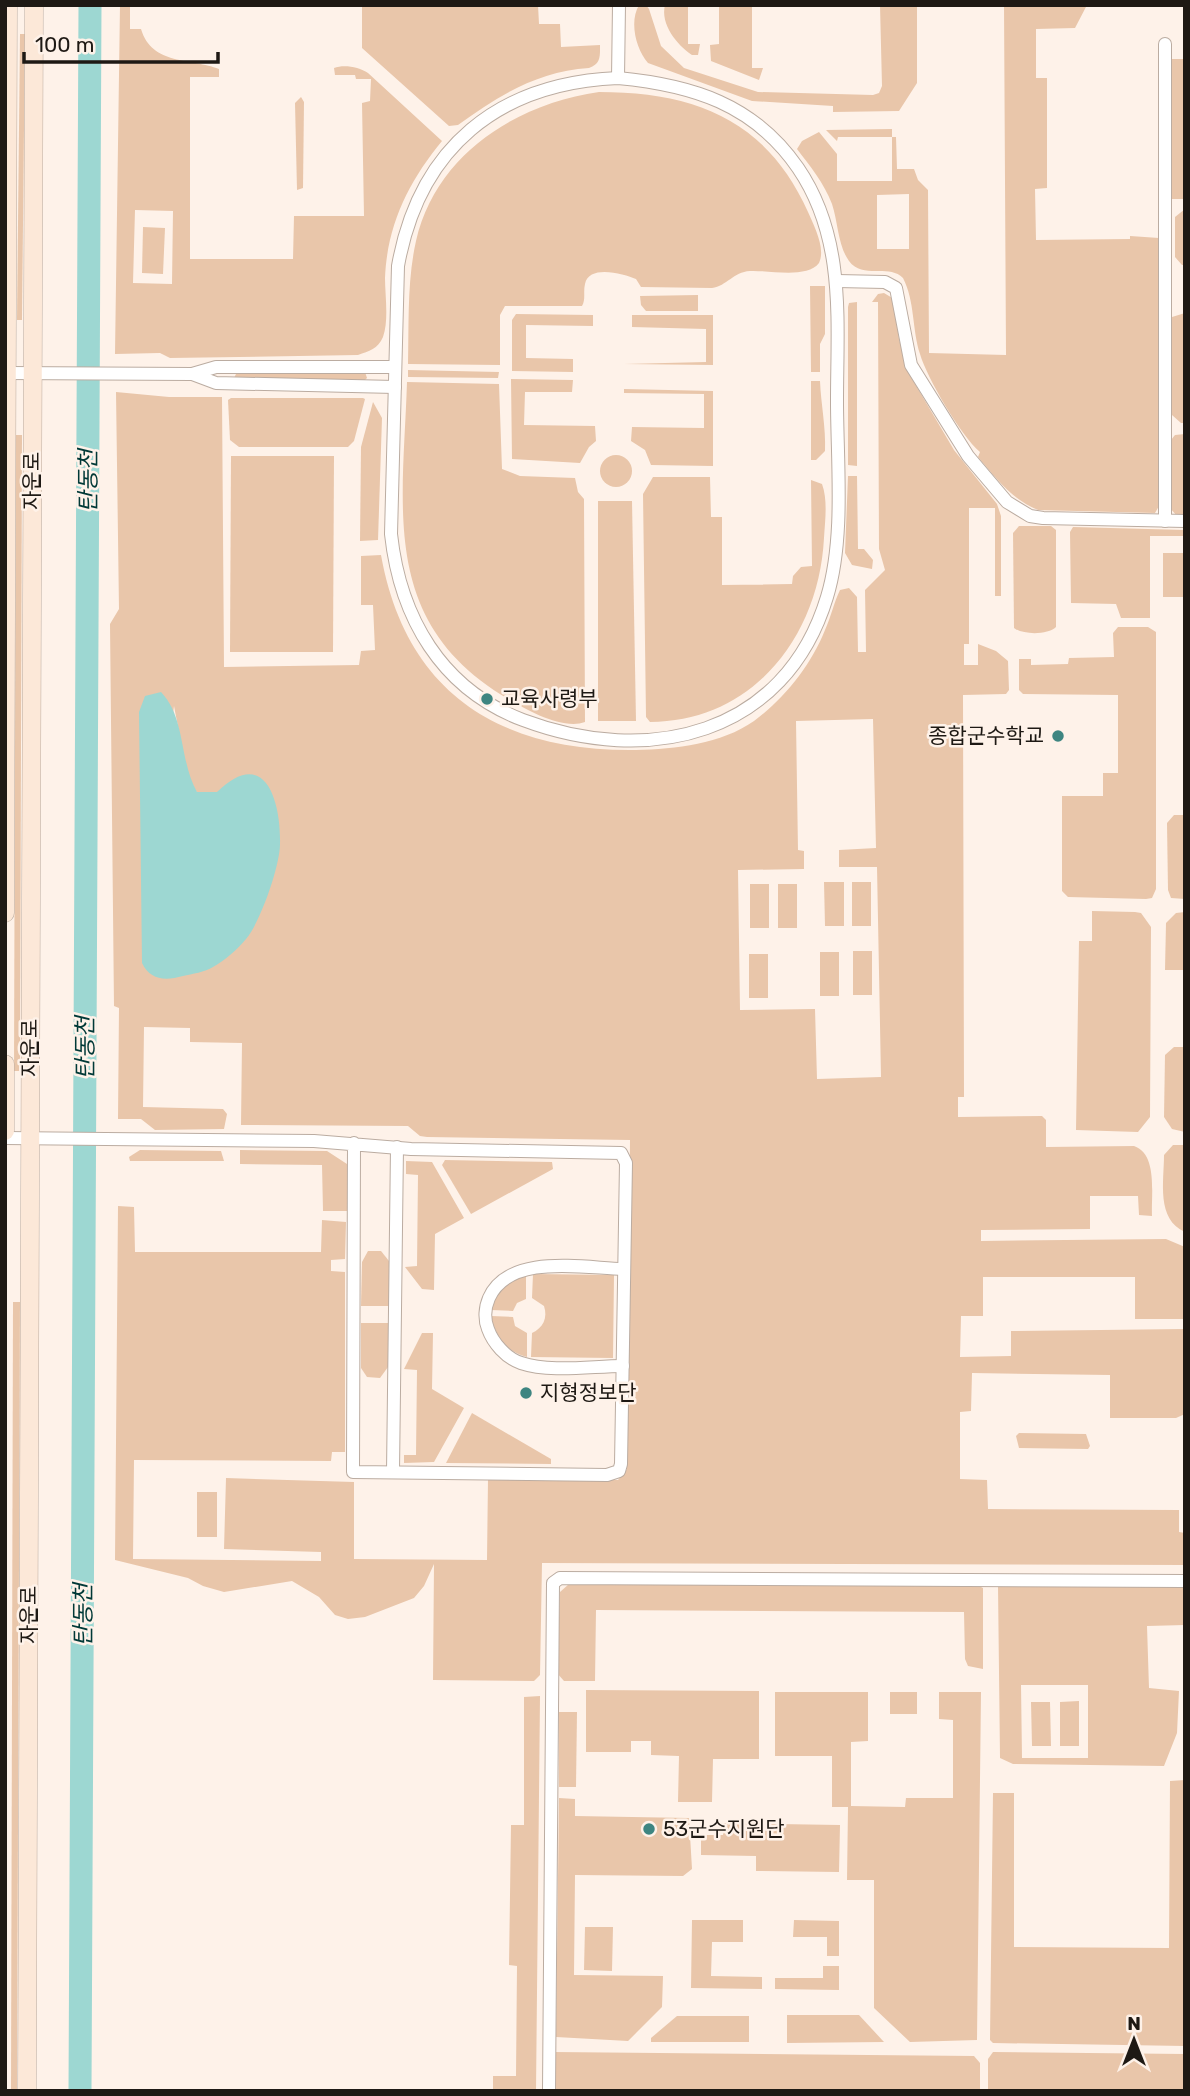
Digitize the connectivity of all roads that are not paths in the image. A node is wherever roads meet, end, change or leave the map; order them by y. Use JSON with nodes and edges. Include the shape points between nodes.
{"nodes":[{"id":1,"x":8,"y":5,"type":"edge"},
{"id":2,"x":34,"y":5,"type":"edge"},
{"id":3,"x":619,"y":5,"type":"edge"},
{"id":4,"x":1165,"y":44,"type":"dead end"},
{"id":5,"x":618,"y":78,"type":"junction"},
{"id":6,"x":837,"y":281,"type":"junction"},
{"id":7,"x":395,"y":367,"type":"junction"},
{"id":8,"x":7,"y":373,"type":"junction"},
{"id":9,"x":33,"y":373,"type":"junction"},
{"id":10,"x":192,"y":374,"type":"junction"},
{"id":11,"x":395,"y":387,"type":"junction"},
{"id":12,"x":1165,"y":521,"type":"junction"},
{"id":13,"x":1185,"y":521,"type":"edge"},
{"id":14,"x":5,"y":913,"type":"edge"},
{"id":15,"x":5,"y":1063,"type":"edge"},
{"id":16,"x":5,"y":1131,"type":"edge"},
{"id":17,"x":5,"y":1138,"type":"edge"},
{"id":18,"x":30,"y":1138,"type":"junction"},
{"id":19,"x":354,"y":1143,"type":"junction"},
{"id":20,"x":397,"y":1147,"type":"junction"},
{"id":21,"x":623,"y":1269,"type":"junction"},
{"id":22,"x":623,"y":1366,"type":"junction"},
{"id":23,"x":393,"y":1472,"type":"junction"},
{"id":24,"x":1185,"y":1581,"type":"edge"},
{"id":25,"x":27,"y":2091,"type":"edge"},
{"id":26,"x":549,"y":2091,"type":"edge"}],
"edges":[{"from":1,"to":8,"type":"street","name":"자운로"},
{"from":2,"to":9,"type":"street","name":"자운로"},
{"from":3,"to":5,"type":"street"},
{"from":4,"to":12,"type":"street"},
{"from":5,"to":6,"type":"street","via":[[694,90],[738,111],[773,138],[799,169],[818,204]]},
{"from":5,"to":7,"type":"street","via":[[559,85],[510,104],[457,141],[428,176],[404,232],[398,266]]},
{"from":6,"to":11,"type":"street","via":[[836,547],[827,597],[808,642],[781,680],[744,712],[701,731],[608,739],[554,731],[482,699],[436,655],[404,602],[394,567]]},
{"from":6,"to":12,"type":"street","via":[[885,282],[896,288],[917,375],[968,456],[1017,510],[1043,518]]},
{"from":7,"to":10,"type":"street","via":[[216,367]]},
{"from":7,"to":11,"type":"street"},
{"from":8,"to":9,"type":"street"},
{"from":8,"to":14,"type":"street","name":"자운로"},
{"from":9,"to":10,"type":"street"},
{"from":9,"to":18,"type":"street","name":"자운로"},
{"from":10,"to":11,"type":"street","via":[[216,383]]},
{"from":12,"to":13,"type":"street"},
{"from":15,"to":16,"type":"street","name":"자운로"},
{"from":17,"to":18,"type":"street"},
{"from":18,"to":19,"type":"street"},
{"from":18,"to":25,"type":"street","name":"자운로"},
{"from":19,"to":20,"type":"street"},
{"from":19,"to":23,"type":"street","via":[[352,1472]]},
{"from":20,"to":21,"type":"street","via":[[621,1153],[626,1163]]},
{"from":20,"to":23,"type":"street"},
{"from":21,"to":22,"type":"street"},
{"from":21,"to":22,"type":"street","via":[[523,1269],[497,1285],[486,1313],[494,1342],[519,1363]]},
{"from":22,"to":23,"type":"street","via":[[621,1464],[613,1474]]},
{"from":24,"to":26,"type":"street","via":[[559,1578],[553,1583]]}]}
